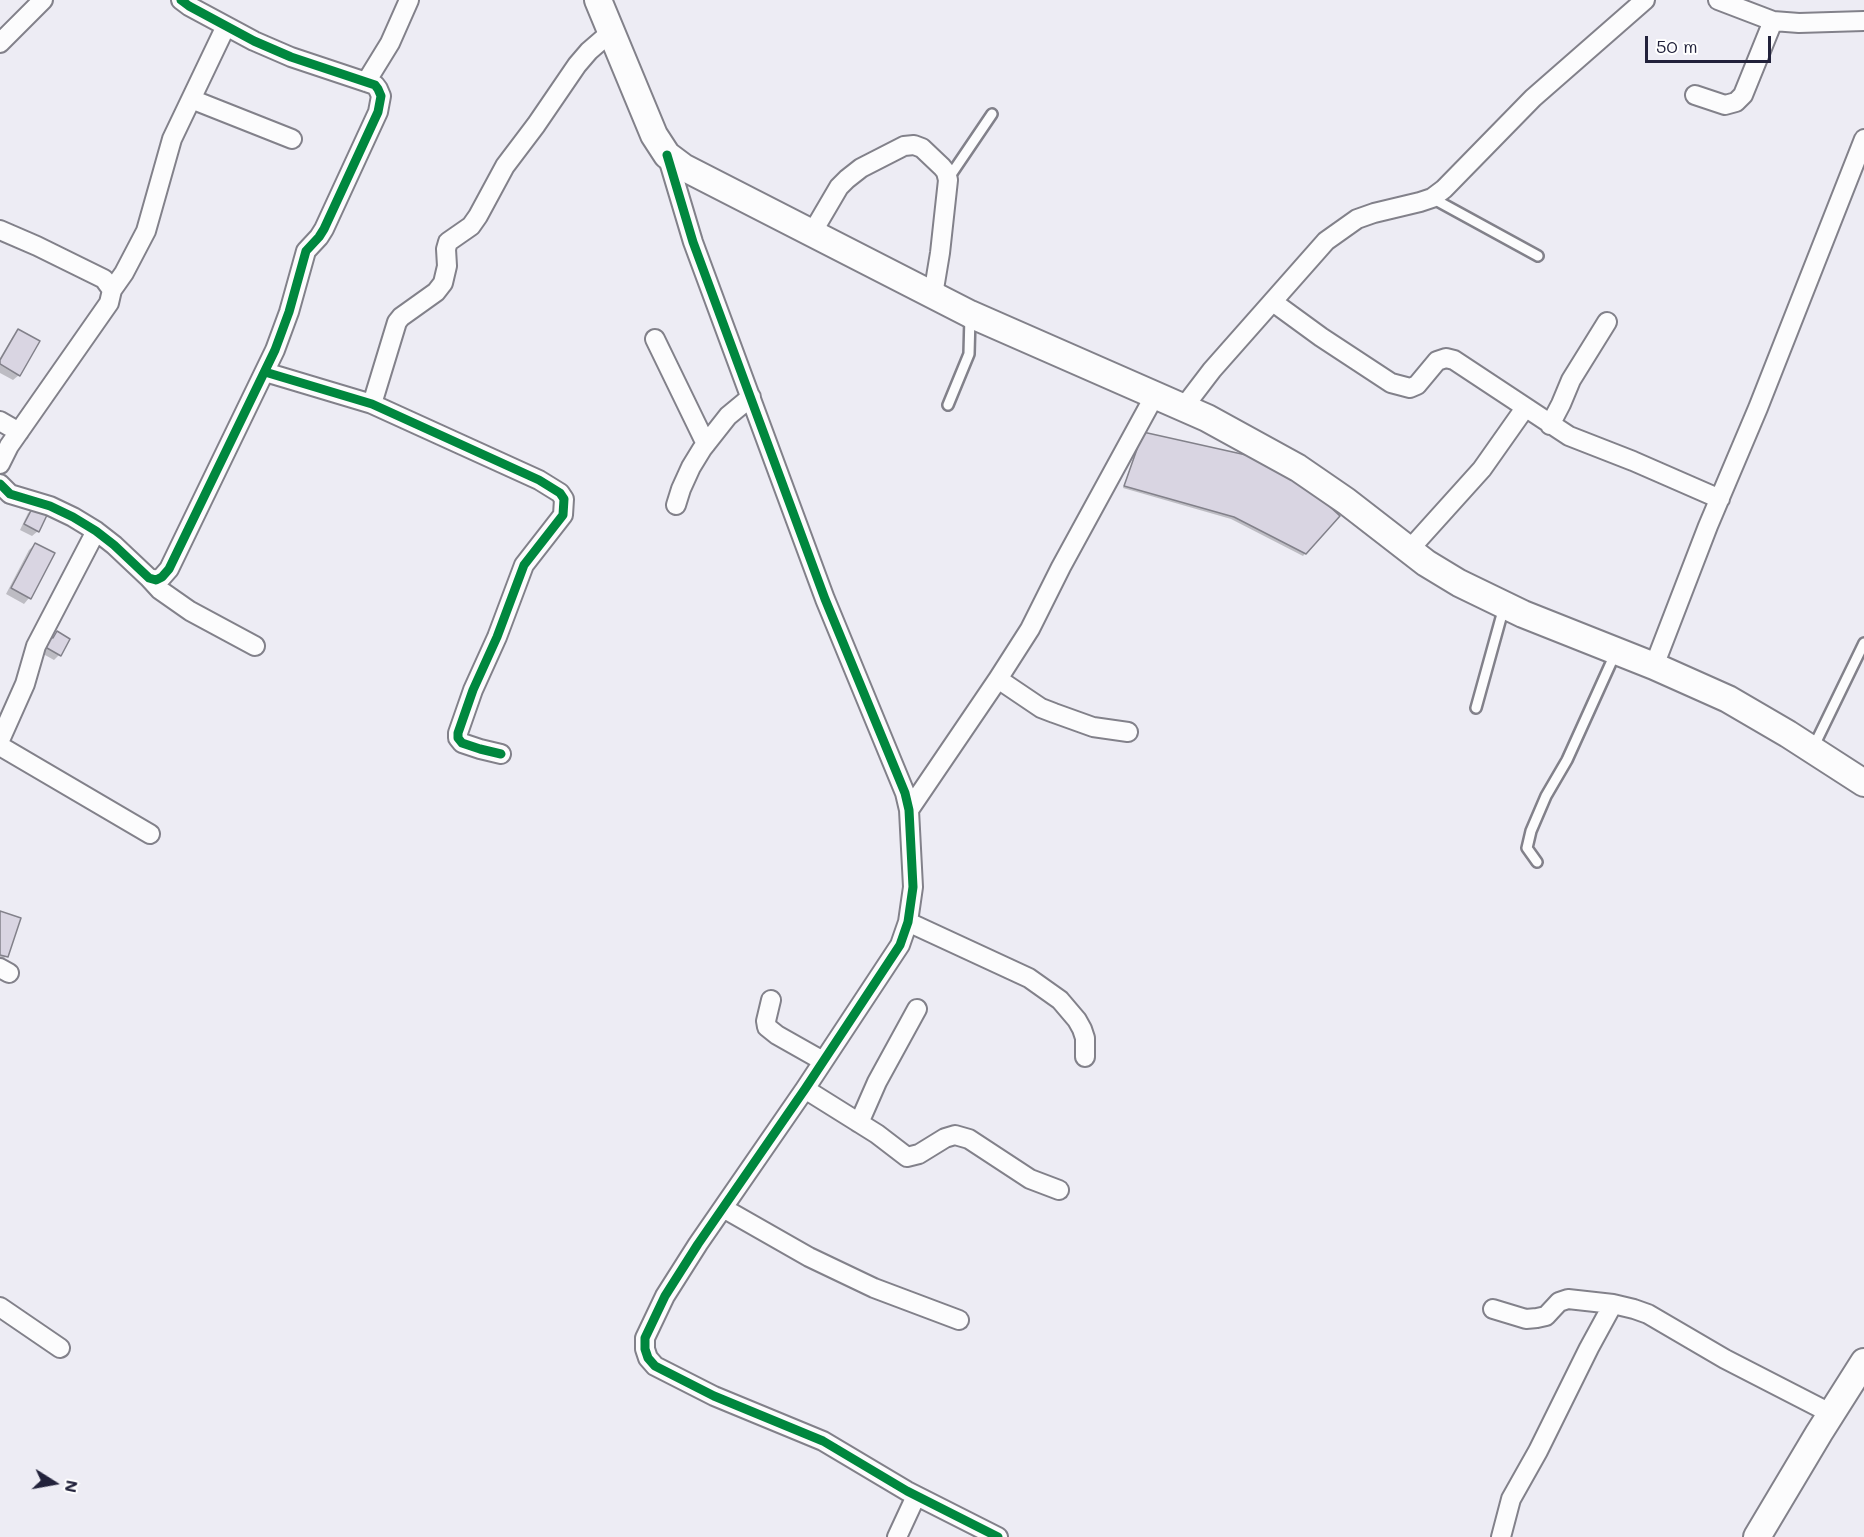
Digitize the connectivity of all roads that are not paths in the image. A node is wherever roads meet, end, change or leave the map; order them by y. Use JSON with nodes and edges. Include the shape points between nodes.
{"nodes":[{"id":1,"x":43,"y":0,"type":"edge"},
{"id":2,"x":181,"y":0,"type":"edge"},
{"id":3,"x":409,"y":0,"type":"edge"},
{"id":4,"x":598,"y":0,"type":"edge"},
{"id":5,"x":1645,"y":0,"type":"edge"},
{"id":6,"x":1718,"y":0,"type":"edge"},
{"id":7,"x":1773,"y":21,"type":"junction"},
{"id":8,"x":1864,"y":21,"type":"edge"},
{"id":9,"x":226,"y":26,"type":"junction"},
{"id":10,"x":611,"y":32,"type":"junction"},
{"id":11,"x":0,"y":43,"type":"edge"},
{"id":12,"x":366,"y":82,"type":"junction"},
{"id":13,"x":1695,"y":95,"type":"dead end"},
{"id":14,"x":191,"y":99,"type":"junction"},
{"id":15,"x":992,"y":114,"type":"dead end"},
{"id":16,"x":292,"y":139,"type":"dead end"},
{"id":17,"x":1864,"y":139,"type":"edge"},
{"id":18,"x":667,"y":155,"type":"junction"},
{"id":19,"x":948,"y":180,"type":"junction"},
{"id":20,"x":1432,"y":198,"type":"junction"},
{"id":21,"x":0,"y":230,"type":"edge"},
{"id":22,"x":812,"y":233,"type":"junction"},
{"id":23,"x":1538,"y":256,"type":"dead end"},
{"id":24,"x":112,"y":290,"type":"junction"},
{"id":25,"x":933,"y":295,"type":"junction"},
{"id":26,"x":1273,"y":302,"type":"junction"},
{"id":27,"x":970,"y":314,"type":"junction"},
{"id":28,"x":1607,"y":322,"type":"dead end"},
{"id":29,"x":655,"y":339,"type":"dead end"},
{"id":30,"x":265,"y":372,"type":"junction"},
{"id":31,"x":1155,"y":396,"type":"junction"},
{"id":32,"x":751,"y":397,"type":"junction"},
{"id":33,"x":372,"y":404,"type":"junction"},
{"id":34,"x":948,"y":405,"type":"dead end"},
{"id":35,"x":1183,"y":408,"type":"junction"},
{"id":36,"x":1526,"y":408,"type":"junction"},
{"id":37,"x":0,"y":421,"type":"edge"},
{"id":38,"x":1550,"y":424,"type":"junction"},
{"id":39,"x":19,"y":432,"type":"junction"},
{"id":40,"x":706,"y":444,"type":"junction"},
{"id":41,"x":0,"y":464,"type":"edge"},
{"id":42,"x":0,"y":484,"type":"edge"},
{"id":43,"x":1720,"y":499,"type":"junction"},
{"id":44,"x":676,"y":505,"type":"dead end"},
{"id":45,"x":96,"y":531,"type":"junction"},
{"id":46,"x":1409,"y":550,"type":"junction"},
{"id":47,"x":149,"y":578,"type":"junction"},
{"id":48,"x":1504,"y":605,"type":"junction"},
{"id":49,"x":1864,"y":643,"type":"edge"},
{"id":50,"x":255,"y":646,"type":"dead end"},
{"id":51,"x":1616,"y":652,"type":"junction"},
{"id":52,"x":1654,"y":666,"type":"junction"},
{"id":53,"x":998,"y":679,"type":"junction"},
{"id":54,"x":1476,"y":708,"type":"dead end"},
{"id":55,"x":1128,"y":732,"type":"dead end"},
{"id":56,"x":0,"y":740,"type":"edge"},
{"id":57,"x":0,"y":747,"type":"edge"},
{"id":58,"x":1812,"y":750,"type":"junction"},
{"id":59,"x":501,"y":754,"type":"dead end"},
{"id":60,"x":1864,"y":783,"type":"edge"},
{"id":61,"x":909,"y":810,"type":"junction"},
{"id":62,"x":150,"y":834,"type":"dead end"},
{"id":63,"x":1538,"y":862,"type":"dead end"},
{"id":64,"x":908,"y":922,"type":"junction"},
{"id":65,"x":771,"y":1000,"type":"dead end"},
{"id":66,"x":916,"y":1009,"type":"dead end"},
{"id":67,"x":1085,"y":1057,"type":"dead end"},
{"id":68,"x":823,"y":1061,"type":"junction"},
{"id":69,"x":805,"y":1089,"type":"junction"},
{"id":70,"x":859,"y":1123,"type":"junction"},
{"id":71,"x":1059,"y":1190,"type":"dead end"},
{"id":72,"x":723,"y":1208,"type":"junction"},
{"id":73,"x":1613,"y":1304,"type":"junction"},
{"id":74,"x":0,"y":1307,"type":"edge"},
{"id":75,"x":1492,"y":1309,"type":"dead end"},
{"id":76,"x":959,"y":1320,"type":"dead end"},
{"id":77,"x":60,"y":1348,"type":"dead end"},
{"id":78,"x":1864,"y":1362,"type":"edge"},
{"id":79,"x":1832,"y":1414,"type":"junction"},
{"id":80,"x":916,"y":1496,"type":"junction"},
{"id":81,"x":965,"y":1530,"type":"edge"},
{"id":82,"x":897,"y":1537,"type":"edge"},
{"id":83,"x":998,"y":1537,"type":"edge"},
{"id":84,"x":1501,"y":1537,"type":"edge"},
{"id":85,"x":1757,"y":1537,"type":"edge"}],
"edges":[{"from":1,"to":11,"type":"street"},
{"from":2,"to":9,"type":"street"},
{"from":3,"to":12,"type":"street","via":[[390,43]]},
{"from":4,"to":10,"type":"main road"},
{"from":5,"to":20,"type":"street","via":[[1533,98]]},
{"from":6,"to":7,"type":"street"},
{"from":7,"to":8,"type":"street"},
{"from":7,"to":13,"type":"street","via":[[1743,95],[1736,102],[1725,105]]},
{"from":9,"to":12,"type":"street","via":[[291,57]]},
{"from":9,"to":14,"type":"street"},
{"from":10,"to":18,"type":"main road","via":[[654,135]]},
{"from":10,"to":33,"type":"street","via":[[589,51],[505,166],[471,226],[448,242],[443,283],[397,322]]},
{"from":12,"to":30,"type":"street","via":[[375,85],[381,96],[378,112],[324,229],[303,257],[289,312]]},
{"from":14,"to":16,"type":"street"},
{"from":14,"to":24,"type":"street","via":[[172,139],[146,231]]},
{"from":15,"to":19,"type":"lane"},
{"from":17,"to":43,"type":"street"},
{"from":18,"to":22,"type":"main road"},
{"from":18,"to":32,"type":"street","via":[[693,242]]},
{"from":19,"to":22,"type":"street","via":[[942,167],[922,148],[904,146],[846,179]]},
{"from":19,"to":25,"type":"street"},
{"from":20,"to":23,"type":"lane"},
{"from":20,"to":26,"type":"street","via":[[1374,213],[1344,227],[1326,241]]},
{"from":21,"to":24,"type":"street","via":[[104,279]]},
{"from":22,"to":25,"type":"main road"},
{"from":24,"to":39,"type":"street","via":[[109,303]]},
{"from":25,"to":27,"type":"main road"},
{"from":26,"to":35,"type":"street"},
{"from":26,"to":36,"type":"street","via":[[1391,383],[1410,388],[1417,385],[1437,361],[1446,358]]},
{"from":27,"to":31,"type":"main road"},
{"from":27,"to":34,"type":"lane","via":[[969,354]]},
{"from":28,"to":38,"type":"street","via":[[1571,380]]},
{"from":29,"to":40,"type":"street"},
{"from":30,"to":33,"type":"street"},
{"from":30,"to":47,"type":"street","via":[[169,569],[156,580]]},
{"from":31,"to":35,"type":"main road"},
{"from":31,"to":53,"type":"street","via":[[1030,629]]},
{"from":32,"to":40,"type":"street","via":[[728,416]]},
{"from":32,"to":61,"type":"street","via":[[825,599]]},
{"from":33,"to":59,"type":"street","via":[[539,480],[564,499],[563,515],[524,565],[458,733],[462,742]]},
{"from":35,"to":46,"type":"main road","via":[[1298,468]]},
{"from":36,"to":38,"type":"street"},
{"from":36,"to":46,"type":"street","via":[[1482,469]]},
{"from":37,"to":39,"type":"street"},
{"from":38,"to":43,"type":"street","via":[[1569,436]]},
{"from":39,"to":41,"type":"street"},
{"from":40,"to":44,"type":"street","via":[[691,467]]},
{"from":42,"to":45,"type":"street","via":[[10,494],[50,506]]},
{"from":43,"to":52,"type":"street"},
{"from":45,"to":47,"type":"street"},
{"from":45,"to":56,"type":"street","via":[[36,646],[25,684]]},
{"from":46,"to":48,"type":"main road","via":[[1459,583]]},
{"from":47,"to":50,"type":"street","via":[[182,606]]},
{"from":48,"to":51,"type":"main road"},
{"from":48,"to":54,"type":"lane"},
{"from":49,"to":58,"type":"lane"},
{"from":51,"to":52,"type":"main road"},
{"from":51,"to":63,"type":"lane","via":[[1531,831],[1527,848]]},
{"from":52,"to":58,"type":"main road","via":[[1728,699]]},
{"from":53,"to":55,"type":"street","via":[[1053,713],[1093,727]]},
{"from":53,"to":61,"type":"street"},
{"from":57,"to":62,"type":"street"},
{"from":58,"to":60,"type":"main road"},
{"from":61,"to":64,"type":"street","via":[[913,887]]},
{"from":64,"to":67,"type":"street","via":[[1029,978],[1060,1000],[1082,1029]]},
{"from":64,"to":68,"type":"street","via":[[900,945]]},
{"from":65,"to":68,"type":"street","via":[[766,1027]]},
{"from":66,"to":70,"type":"street"},
{"from":68,"to":69,"type":"street"},
{"from":69,"to":70,"type":"street"},
{"from":69,"to":72,"type":"street"},
{"from":70,"to":71,"type":"street","via":[[907,1157],[945,1138],[969,1139],[1030,1179]]},
{"from":72,"to":76,"type":"street","via":[[809,1257],[874,1288]]},
{"from":72,"to":80,"type":"street","via":[[664,1296],[645,1338],[648,1358],[714,1396],[823,1441]]},
{"from":73,"to":75,"type":"street","via":[[1568,1299],[1559,1302],[1546,1316],[1526,1319]]},
{"from":73,"to":79,"type":"street","via":[[1648,1314]]},
{"from":73,"to":84,"type":"street","via":[[1514,1493]]},
{"from":74,"to":77,"type":"street"},
{"from":78,"to":79,"type":"main road"},
{"from":79,"to":85,"type":"main road"},
{"from":80,"to":81,"type":"street"},
{"from":80,"to":82,"type":"street"},
{"from":81,"to":83,"type":"street"}]}
